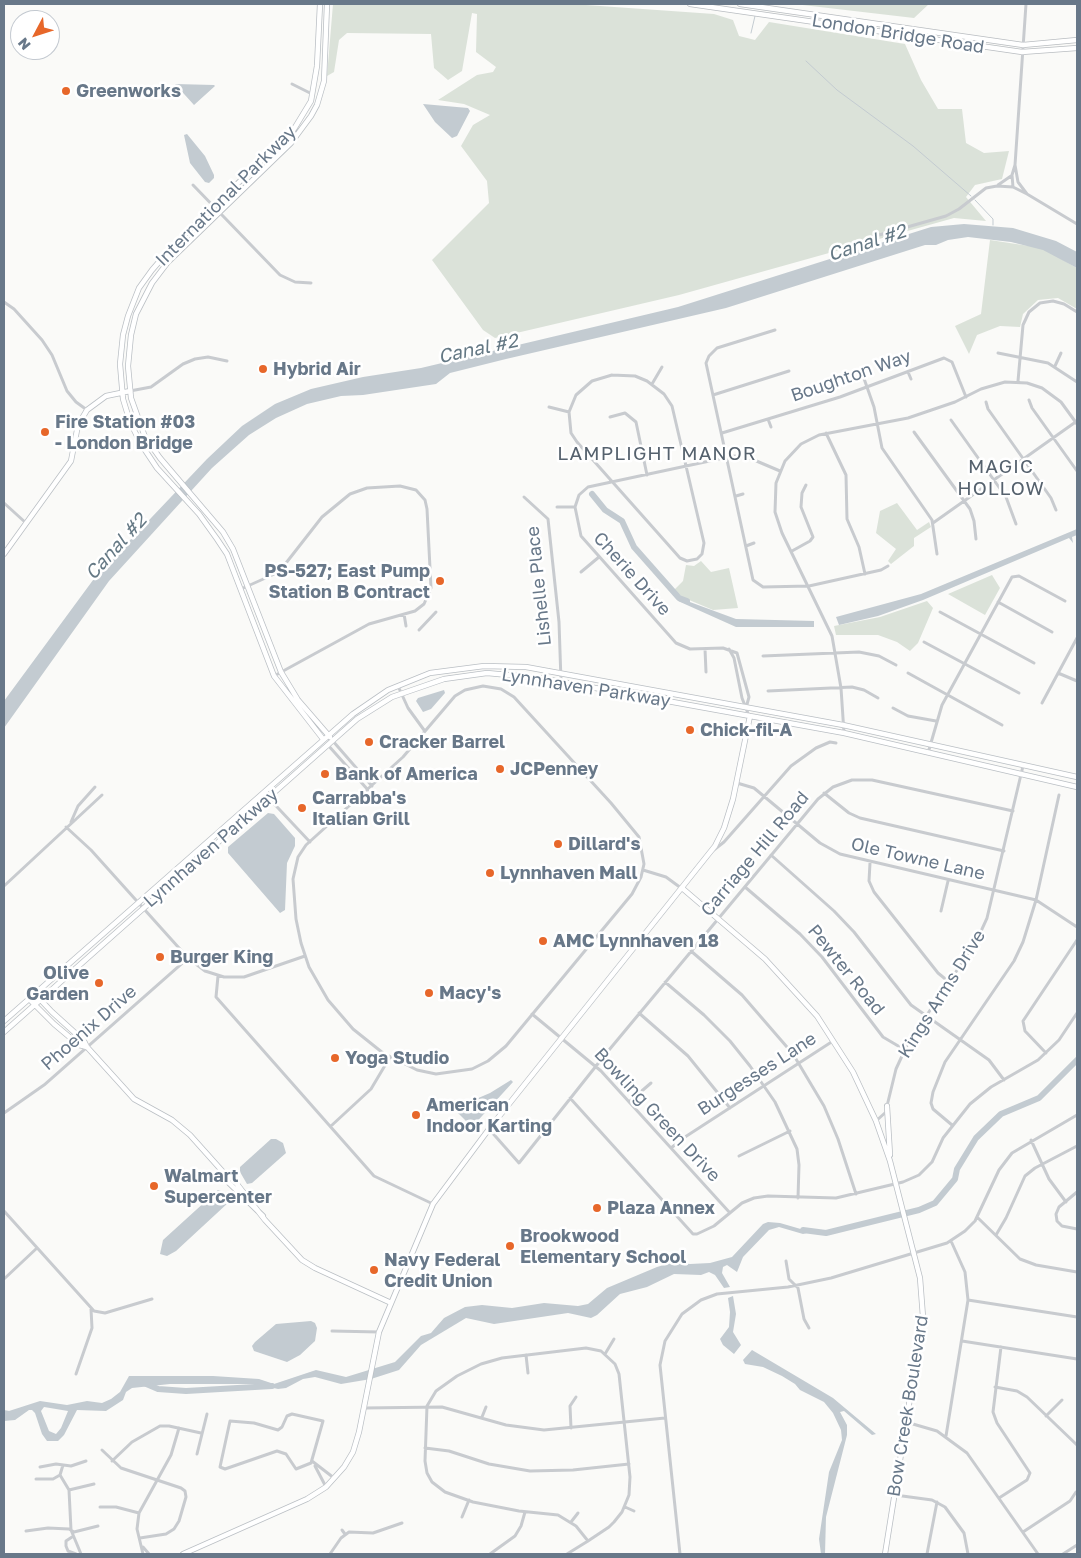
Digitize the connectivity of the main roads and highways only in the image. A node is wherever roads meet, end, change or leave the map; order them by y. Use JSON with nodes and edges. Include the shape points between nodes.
{"nodes":[{"id":1,"x":320,"y":4,"type":"edge"},
{"id":2,"x":327,"y":4,"type":"edge"},
{"id":3,"x":690,"y":4,"type":"edge"},
{"id":4,"x":740,"y":4,"type":"edge"},
{"id":5,"x":862,"y":21,"type":"junction"},
{"id":6,"x":862,"y":28,"type":"junction"},
{"id":7,"x":1077,"y":40,"type":"edge"},
{"id":8,"x":1077,"y":48,"type":"edge"},
{"id":9,"x":130,"y":391,"type":"junction"},
{"id":10,"x":122,"y":392,"type":"junction"},
{"id":11,"x":4,"y":554,"type":"edge"},
{"id":12,"x":750,"y":716,"type":"junction"},
{"id":13,"x":328,"y":735,"type":"junction"},
{"id":14,"x":323,"y":738,"type":"junction"},
{"id":15,"x":332,"y":740,"type":"junction"},
{"id":16,"x":327,"y":744,"type":"junction"},
{"id":17,"x":1077,"y":777,"type":"edge"},
{"id":18,"x":1077,"y":787,"type":"edge"},
{"id":19,"x":682,"y":888,"type":"junction"},
{"id":20,"x":35,"y":994,"type":"junction"},
{"id":21,"x":29,"y":999,"type":"junction"},
{"id":22,"x":40,"y":1000,"type":"junction"},
{"id":23,"x":34,"y":1005,"type":"junction"},
{"id":24,"x":4,"y":1022,"type":"edge"},
{"id":25,"x":4,"y":1032,"type":"edge"},
{"id":26,"x":87,"y":1047,"type":"junction"},
{"id":27,"x":888,"y":1106,"type":"road end"},
{"id":28,"x":890,"y":1161,"type":"junction"},
{"id":29,"x":390,"y":1302,"type":"junction"},
{"id":30,"x":183,"y":1554,"type":"edge"},
{"id":31,"x":885,"y":1554,"type":"edge"}],
"edges":[{"from":1,"to":10,"type":"main road","name":"International Parkway","via":[[313,94],[294,129],[161,259],[136,294],[123,335],[120,357]]},
{"from":2,"to":9,"type":"main road","name":"International Parkway","via":[[324,81],[317,105],[291,143],[168,262],[143,299],[128,350]]},
{"from":3,"to":6,"type":"main road","name":"London Bridge Road"},
{"from":4,"to":5,"type":"main road","name":"London Bridge Road"},
{"from":5,"to":6,"type":"main road"},
{"from":5,"to":7,"type":"main road","name":"London Bridge Road","via":[[1023,44]]},
{"from":6,"to":8,"type":"main road","name":"London Bridge Road","via":[[1022,52]]},
{"from":9,"to":10,"type":"main road"},
{"from":9,"to":13,"type":"main road","name":"International Parkway","via":[[145,437],[226,537],[272,655],[298,700]]},
{"from":10,"to":11,"type":"main road","via":[[106,396],[87,410],[78,425],[70,461]]},
{"from":10,"to":14,"type":"main road","name":"International Parkway","via":[[130,422],[150,459],[210,527],[227,554],[274,676]]},
{"from":12,"to":15,"type":"main road","name":"Lynnhaven Parkway","via":[[513,674],[487,673],[444,679],[401,694],[373,708]]},
{"from":12,"to":18,"type":"main road","name":"Lynnhaven Parkway","via":[[844,733]]},
{"from":12,"to":19,"type":"main road","via":[[724,828],[710,854]]},
{"from":13,"to":14,"type":"main road","name":"Lynnhaven Parkway"},
{"from":13,"to":15,"type":"main road","name":"International Parkway"},
{"from":13,"to":17,"type":"main road","name":"Lynnhaven Parkway","via":[[368,703],[398,685],[430,673],[512,666],[844,726]]},
{"from":14,"to":16,"type":"main road","name":"International Parkway"},
{"from":14,"to":20,"type":"main road","name":"Lynnhaven Parkway"},
{"from":15,"to":16,"type":"main road","name":"Lynnhaven Parkway"},
{"from":16,"to":22,"type":"main road","name":"Lynnhaven Parkway"},
{"from":19,"to":28,"type":"main road","name":"Bow Creek Boulevard","via":[[782,976],[809,1006],[853,1072]]},
{"from":19,"to":29,"type":"main road","via":[[433,1204]]},
{"from":20,"to":21,"type":"main road","name":"Lynnhaven Parkway"},
{"from":20,"to":22,"type":"main road"},
{"from":21,"to":23,"type":"main road"},
{"from":21,"to":24,"type":"main road","name":"Lynnhaven Parkway"},
{"from":22,"to":23,"type":"main road","name":"Lynnhaven Parkway"},
{"from":22,"to":26,"type":"main road"},
{"from":23,"to":25,"type":"main road","name":"Lynnhaven Parkway"},
{"from":23,"to":26,"type":"main road","via":[[79,1045]]},
{"from":26,"to":29,"type":"main road","via":[[134,1099],[183,1128],[224,1173],[229,1183],[297,1255],[309,1265]]},
{"from":27,"to":28,"type":"main road","name":"Kings Arms Drive"},
{"from":28,"to":31,"type":"main road","name":"Bow Creek Boulevard","via":[[921,1285],[923,1317]]},
{"from":29,"to":30,"type":"main road","via":[[378,1332],[353,1452],[334,1479],[326,1487],[288,1508]]}]}
